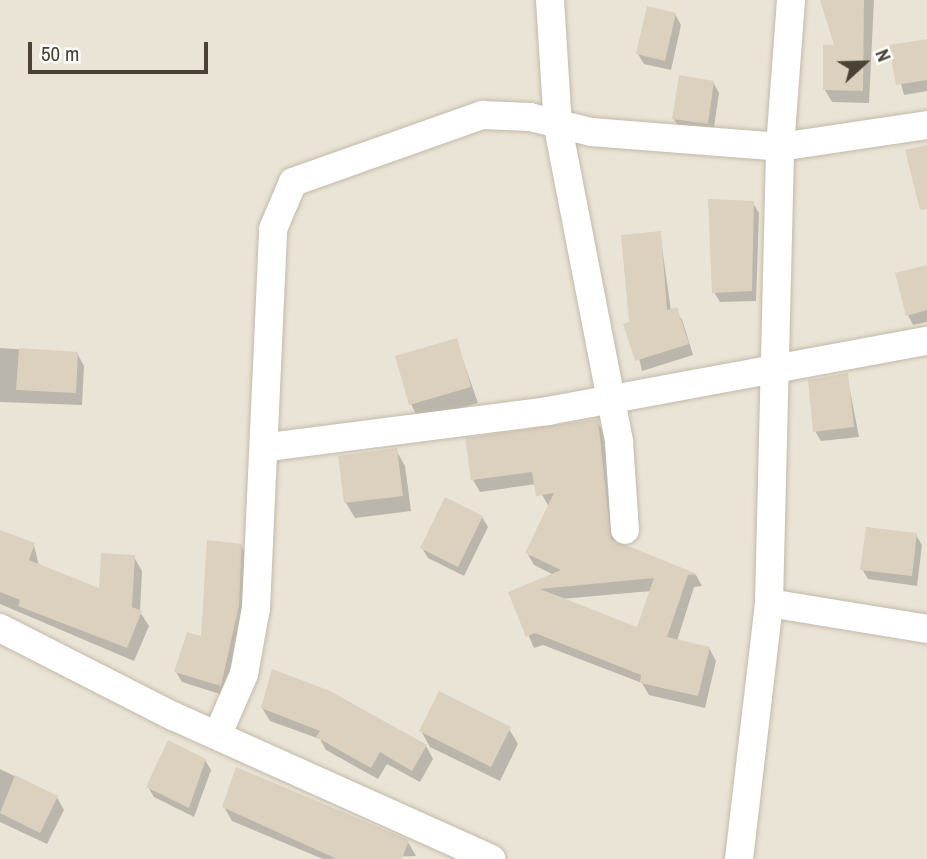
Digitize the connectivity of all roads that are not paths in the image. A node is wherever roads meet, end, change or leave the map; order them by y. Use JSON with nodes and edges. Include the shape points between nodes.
{"nodes":[{"id":1,"x":551,"y":0,"type":"edge"},
{"id":2,"x":791,"y":0,"type":"edge"},
{"id":3,"x":927,"y":125,"type":"edge"},
{"id":4,"x":558,"y":127,"type":"junction"},
{"id":5,"x":780,"y":147,"type":"junction"},
{"id":6,"x":927,"y":341,"type":"edge"},
{"id":7,"x":774,"y":372,"type":"junction"},
{"id":8,"x":611,"y":399,"type":"junction"},
{"id":9,"x":268,"y":447,"type":"junction"},
{"id":10,"x":625,"y":530,"type":"dead end"},
{"id":11,"x":769,"y":603,"type":"junction"},
{"id":12,"x":0,"y":628,"type":"edge"},
{"id":13,"x":927,"y":629,"type":"edge"},
{"id":14,"x":218,"y":734,"type":"junction"},
{"id":15,"x":491,"y":859,"type":"edge"},
{"id":16,"x":738,"y":859,"type":"edge"}],
"edges":[{"from":1,"to":4,"type":"street"},
{"from":2,"to":5,"type":"street"},
{"from":3,"to":5,"type":"street"},
{"from":4,"to":5,"type":"street"},
{"from":4,"to":8,"type":"street"},
{"from":4,"to":9,"type":"street","via":[[530,117],[482,115],[293,181],[273,229]]},
{"from":5,"to":7,"type":"street"},
{"from":6,"to":7,"type":"street"},
{"from":7,"to":8,"type":"street"},
{"from":7,"to":11,"type":"street"},
{"from":8,"to":9,"type":"street","via":[[403,433]]},
{"from":8,"to":10,"type":"street"},
{"from":9,"to":14,"type":"street","via":[[254,622],[244,674]]},
{"from":11,"to":13,"type":"street"},
{"from":11,"to":16,"type":"street"},
{"from":12,"to":14,"type":"street"},
{"from":14,"to":15,"type":"street"}]}
